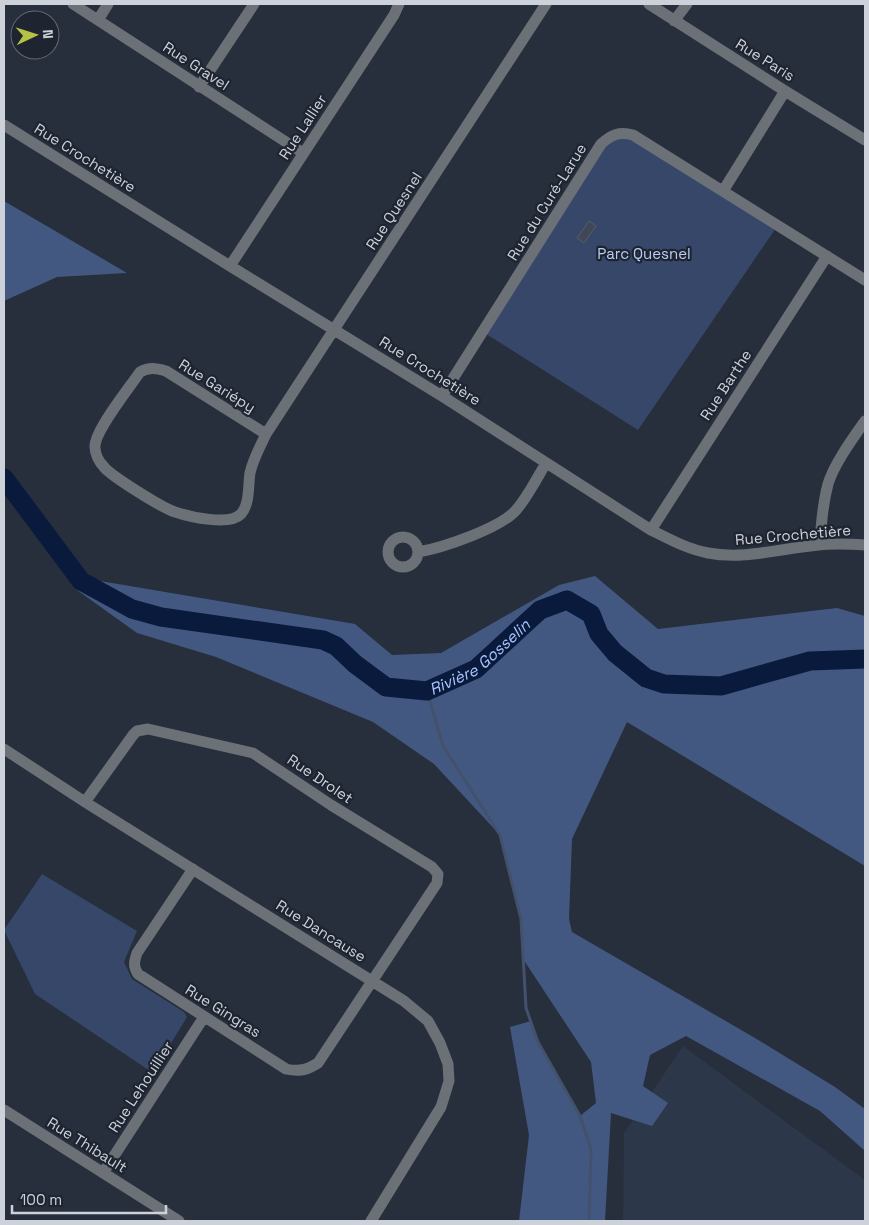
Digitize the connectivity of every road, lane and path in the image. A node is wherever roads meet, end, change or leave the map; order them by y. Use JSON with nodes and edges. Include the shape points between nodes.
{"nodes":[{"id":1,"x":73,"y":4,"type":"edge"},
{"id":2,"x":108,"y":4,"type":"edge"},
{"id":3,"x":254,"y":4,"type":"edge"},
{"id":4,"x":399,"y":4,"type":"edge"},
{"id":5,"x":546,"y":4,"type":"edge"},
{"id":6,"x":649,"y":4,"type":"edge"},
{"id":7,"x":687,"y":4,"type":"edge"},
{"id":8,"x":98,"y":20,"type":"junction"},
{"id":9,"x":674,"y":21,"type":"junction"},
{"id":10,"x":199,"y":87,"type":"junction"},
{"id":11,"x":785,"y":91,"type":"junction"},
{"id":12,"x":4,"y":125,"type":"edge"},
{"id":13,"x":865,"y":140,"type":"edge"},
{"id":14,"x":303,"y":153,"type":"junction"},
{"id":15,"x":724,"y":192,"type":"junction"},
{"id":16,"x":827,"y":256,"type":"junction"},
{"id":17,"x":230,"y":266,"type":"junction"},
{"id":18,"x":865,"y":280,"type":"edge"},
{"id":19,"x":335,"y":330,"type":"junction"},
{"id":20,"x":442,"y":396,"type":"junction"},
{"id":21,"x":865,"y":421,"type":"edge"},
{"id":22,"x":266,"y":434,"type":"junction"},
{"id":23,"x":546,"y":463,"type":"junction"},
{"id":24,"x":651,"y":530,"type":"junction"},
{"id":25,"x":865,"y":544,"type":"edge"},
{"id":26,"x":820,"y":545,"type":"junction"},
{"id":27,"x":418,"y":552,"type":"dead end"},
{"id":28,"x":4,"y":749,"type":"edge"},
{"id":29,"x":85,"y":802,"type":"junction"},
{"id":30,"x":193,"y":869,"type":"junction"},
{"id":31,"x":373,"y":981,"type":"junction"},
{"id":32,"x":204,"y":1017,"type":"junction"},
{"id":33,"x":4,"y":1110,"type":"edge"},
{"id":34,"x":102,"y":1173,"type":"junction"},
{"id":35,"x":179,"y":1221,"type":"edge"},
{"id":36,"x":371,"y":1221,"type":"edge"}],
"edges":[{"from":1,"to":8,"type":"street","name":"Rue Gravel"},
{"from":2,"to":8,"type":"street"},
{"from":3,"to":10,"type":"street"},
{"from":4,"to":14,"type":"street","name":"Rue Lallier"},
{"from":5,"to":19,"type":"street","name":"Rue Quesnel"},
{"from":6,"to":9,"type":"street","name":"Rue Paris"},
{"from":7,"to":9,"type":"street"},
{"from":8,"to":10,"type":"street","name":"Rue Gravel"},
{"from":9,"to":11,"type":"street","name":"Rue Paris"},
{"from":10,"to":14,"type":"street","name":"Rue Gravel"},
{"from":11,"to":13,"type":"street","name":"Rue Paris"},
{"from":11,"to":15,"type":"street"},
{"from":12,"to":17,"type":"street","name":"Rue Crochetière"},
{"from":14,"to":17,"type":"street","name":"Rue Lallier"},
{"from":15,"to":16,"type":"street","name":"Rue du Curé-Larue"},
{"from":15,"to":20,"type":"street","name":"Rue du Curé-Larue","via":[[633,135],[623,132],[610,136],[601,144]]},
{"from":16,"to":18,"type":"street","name":"Rue du Curé-Larue"},
{"from":16,"to":24,"type":"street","name":"Rue Barthe"},
{"from":17,"to":19,"type":"street","name":"Rue Crochetière"},
{"from":19,"to":20,"type":"street","name":"Rue Crochetière"},
{"from":19,"to":22,"type":"street","name":"Rue Quesnel"},
{"from":20,"to":23,"type":"street","name":"Rue Crochetière"},
{"from":21,"to":26,"type":"street","via":[[829,482]]},
{"from":22,"to":22,"type":"street","name":"Rue Gariépy","via":[[250,473],[242,513],[221,521],[174,512],[161,506],[105,469],[95,446],[98,433],[140,372],[148,368],[166,371]]},
{"from":23,"to":24,"type":"street","name":"Rue Crochetière"},
{"from":23,"to":27,"type":"street","via":[[509,517],[493,527]]},
{"from":24,"to":26,"type":"street","name":"Rue Crochetière","via":[[707,553],[756,554]]},
{"from":25,"to":26,"type":"street","name":"Rue Crochetière"},
{"from":28,"to":29,"type":"street","name":"Rue Dancause"},
{"from":29,"to":30,"type":"street","name":"Rue Dancause"},
{"from":29,"to":31,"type":"street","name":"Rue Drolet","via":[[133,735],[143,728],[261,757],[330,805],[432,867],[438,874],[437,883]]},
{"from":30,"to":31,"type":"street","name":"Rue Dancause"},
{"from":30,"to":32,"type":"street","name":"Rue Gingras","via":[[137,953],[134,968],[138,974]]},
{"from":31,"to":32,"type":"street","name":"Rue Gingras","via":[[318,1063],[308,1070],[296,1072],[286,1068]]},
{"from":31,"to":36,"type":"street","name":"Rue Dancause","via":[[428,1021],[448,1064],[449,1081],[441,1107]]},
{"from":32,"to":34,"type":"street","name":"Rue Lehouillier"},
{"from":33,"to":34,"type":"street","name":"Rue Thibault"},
{"from":34,"to":35,"type":"street","name":"Rue Thibault"}]}
